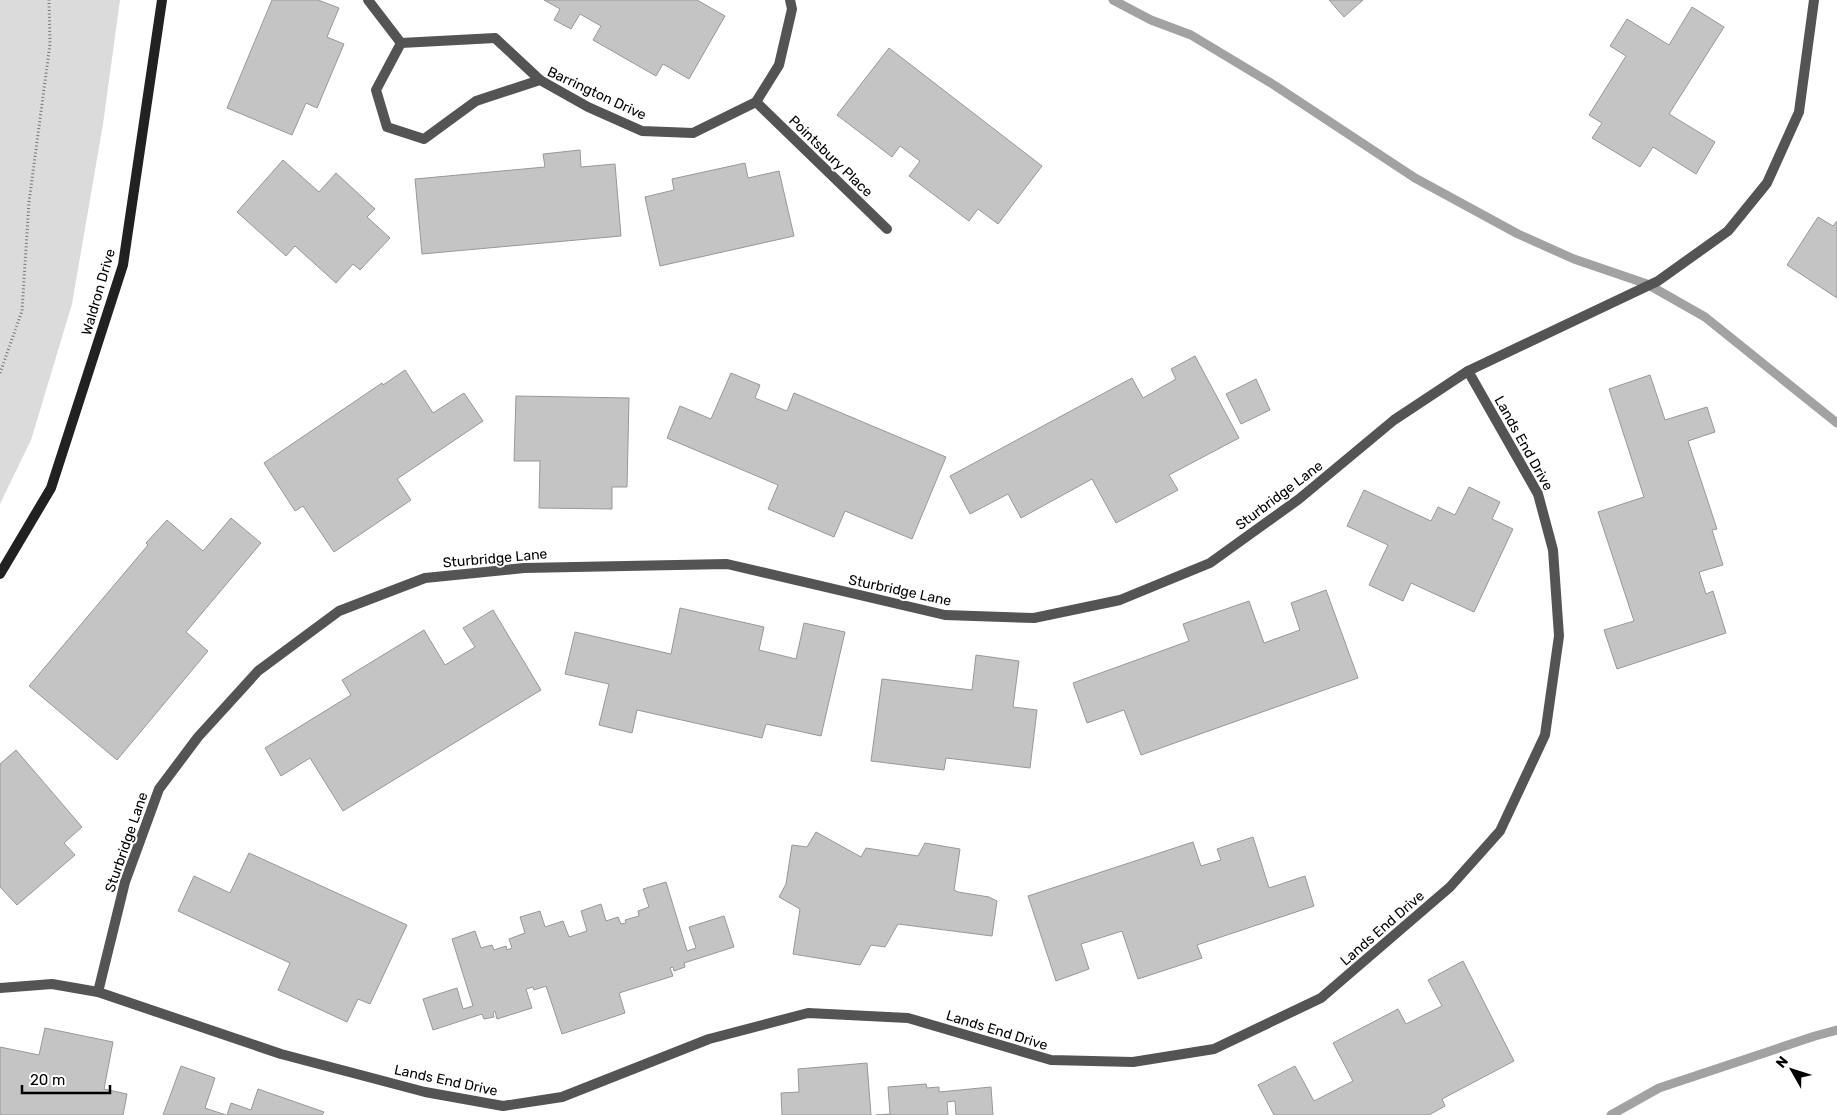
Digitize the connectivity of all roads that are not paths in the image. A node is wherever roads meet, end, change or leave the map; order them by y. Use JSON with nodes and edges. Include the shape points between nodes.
{"nodes":[{"id":1,"x":162,"y":0,"type":"edge"},
{"id":2,"x":368,"y":0,"type":"edge"},
{"id":3,"x":790,"y":0,"type":"edge"},
{"id":4,"x":1814,"y":0,"type":"edge"},
{"id":5,"x":401,"y":43,"type":"junction"},
{"id":6,"x":540,"y":80,"type":"junction"},
{"id":7,"x":756,"y":102,"type":"junction"},
{"id":8,"x":887,"y":229,"type":"dead end"},
{"id":9,"x":1468,"y":371,"type":"junction"},
{"id":10,"x":0,"y":574,"type":"edge"},
{"id":11,"x":0,"y":988,"type":"edge"},
{"id":12,"x":98,"y":992,"type":"junction"}],
"edges":[{"from":1,"to":10,"type":"street","name":"Waldron Drive","via":[[123,265],[51,488]]},
{"from":2,"to":5,"type":"street"},
{"from":3,"to":7,"type":"street","via":[[792,8],[779,65]]},
{"from":4,"to":9,"type":"street","name":"Sturbridge Lane","via":[[1799,112],[1766,183],[1728,231],[1658,281]]},
{"from":5,"to":6,"type":"street","via":[[495,38]]},
{"from":5,"to":6,"type":"street","name":"Barrington Drive","via":[[376,90],[387,127],[424,139],[476,101]]},
{"from":6,"to":7,"type":"street","name":"Barrington Drive","via":[[588,108],[642,131],[693,133]]},
{"from":7,"to":8,"type":"street","name":"Pointsbury Place"},
{"from":9,"to":12,"type":"street","name":"Sturbridge Lane","via":[[1394,420],[1298,499],[1210,563],[1120,600],[1034,618],[944,616],[728,564],[524,568],[425,578],[339,611],[258,671],[198,737],[159,789],[125,882]]},
{"from":9,"to":12,"type":"street","name":"Lands End Drive","via":[[1538,494],[1553,550],[1559,636],[1545,735],[1500,831],[1450,887],[1321,998],[1214,1049],[1133,1062],[1051,1060],[908,1018],[808,1013],[709,1039],[562,1097],[503,1106],[425,1092],[281,1054]]},
{"from":11,"to":12,"type":"street","via":[[52,984]]}]}
